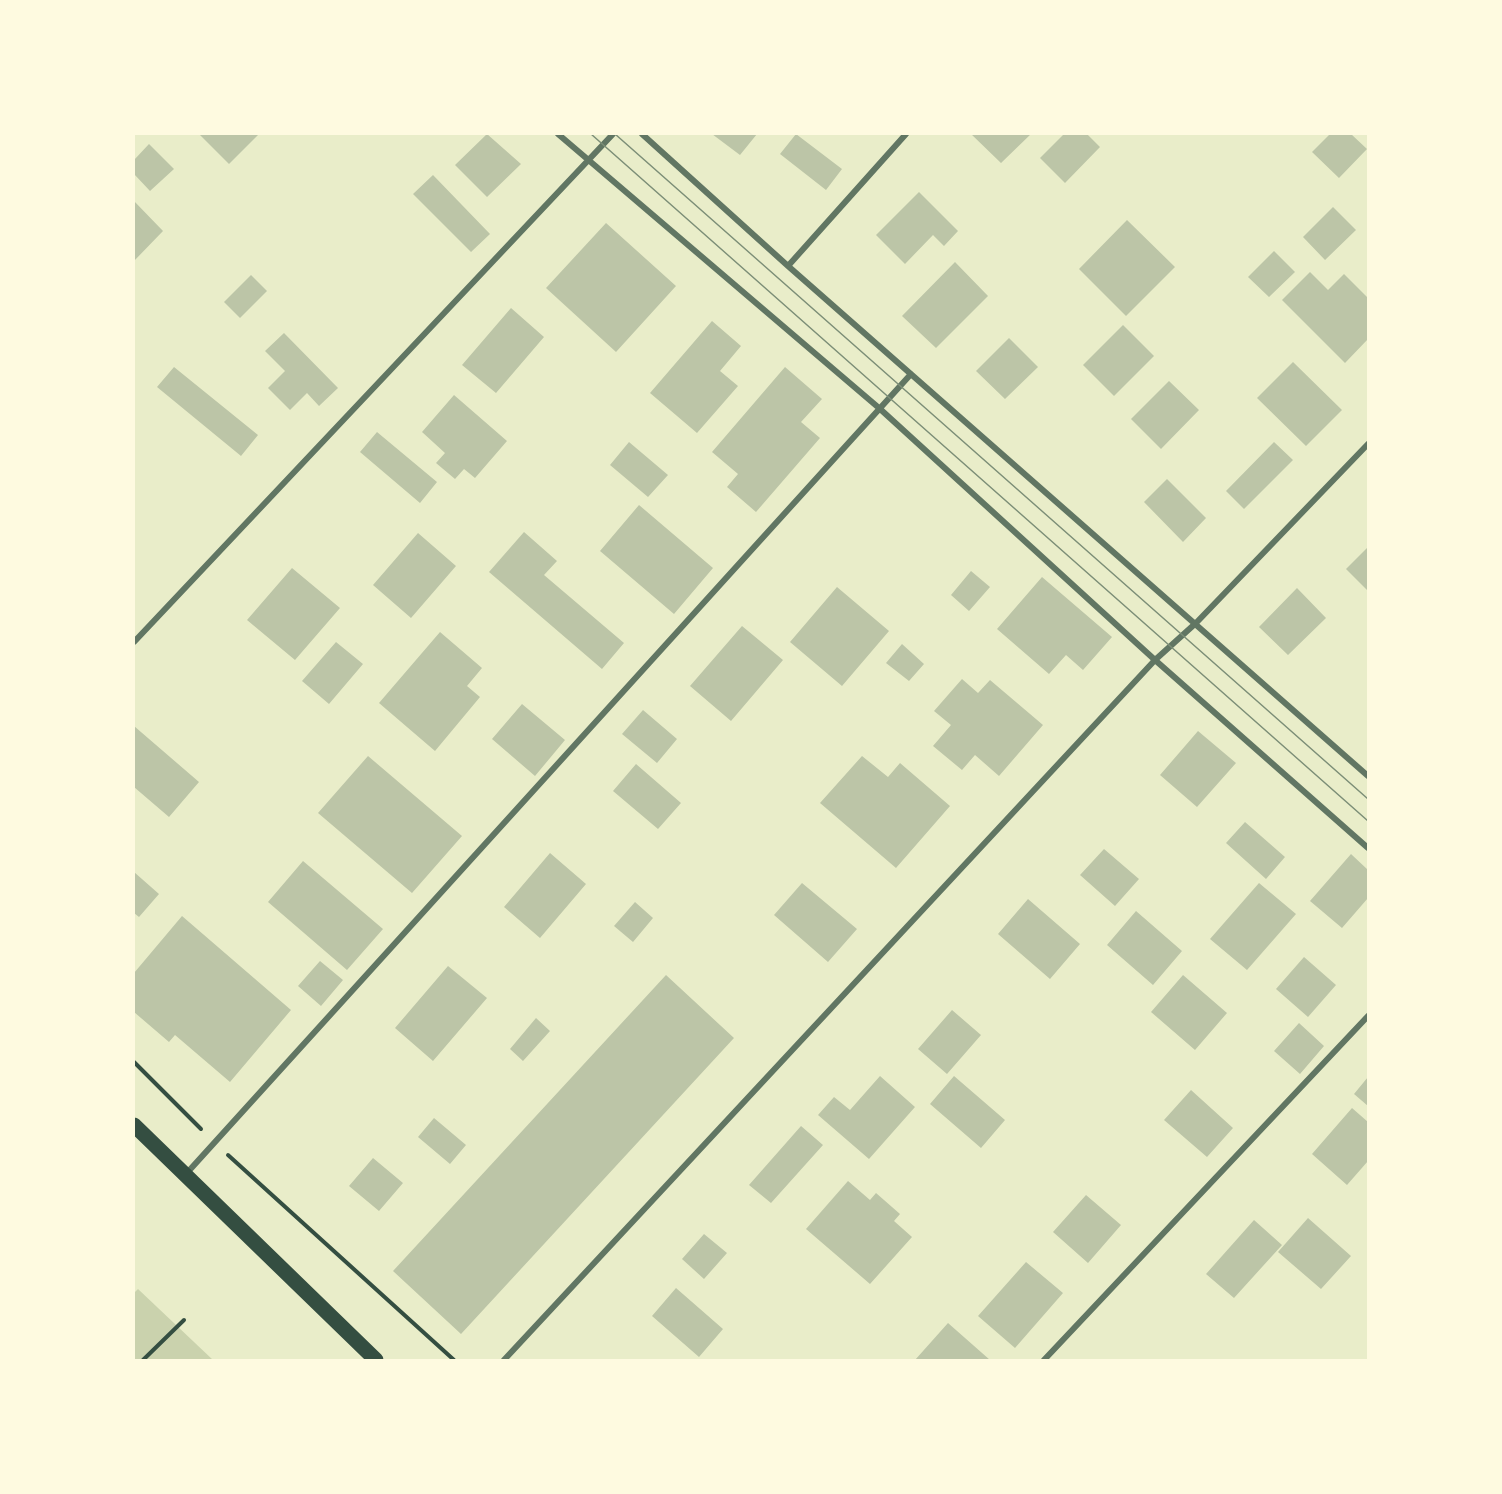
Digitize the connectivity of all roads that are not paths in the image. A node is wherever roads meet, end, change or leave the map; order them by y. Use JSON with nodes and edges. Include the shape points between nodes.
{"nodes":[{"id":1,"x":558,"y":134,"type":"edge"},
{"id":2,"x":613,"y":134,"type":"edge"},
{"id":3,"x":642,"y":134,"type":"edge"},
{"id":4,"x":906,"y":134,"type":"edge"},
{"id":5,"x":589,"y":159,"type":"junction"},
{"id":6,"x":788,"y":266,"type":"junction"},
{"id":7,"x":911,"y":374,"type":"junction"},
{"id":8,"x":879,"y":408,"type":"junction"},
{"id":9,"x":1368,"y":444,"type":"edge"},
{"id":10,"x":1196,"y":623,"type":"junction"},
{"id":11,"x":134,"y":642,"type":"edge"},
{"id":12,"x":1155,"y":660,"type":"junction"},
{"id":13,"x":1368,"y":776,"type":"edge"},
{"id":14,"x":1368,"y":848,"type":"edge"},
{"id":15,"x":1368,"y":1016,"type":"edge"},
{"id":16,"x":134,"y":1125,"type":"edge"},
{"id":17,"x":185,"y":1174,"type":"junction"},
{"id":18,"x":376,"y":1360,"type":"edge"},
{"id":19,"x":504,"y":1360,"type":"edge"},
{"id":20,"x":1044,"y":1360,"type":"edge"}],
"edges":[{"from":1,"to":5,"type":"street"},
{"from":2,"to":5,"type":"street"},
{"from":3,"to":6,"type":"street"},
{"from":4,"to":6,"type":"street"},
{"from":5,"to":8,"type":"street"},
{"from":5,"to":11,"type":"street"},
{"from":6,"to":7,"type":"street"},
{"from":7,"to":8,"type":"street"},
{"from":7,"to":10,"type":"street"},
{"from":8,"to":12,"type":"street"},
{"from":8,"to":17,"type":"street"},
{"from":9,"to":10,"type":"street"},
{"from":10,"to":12,"type":"street"},
{"from":10,"to":13,"type":"street"},
{"from":12,"to":14,"type":"street"},
{"from":12,"to":19,"type":"street"},
{"from":15,"to":20,"type":"street"},
{"from":16,"to":17,"type":"main road"},
{"from":17,"to":18,"type":"main road"}]}
